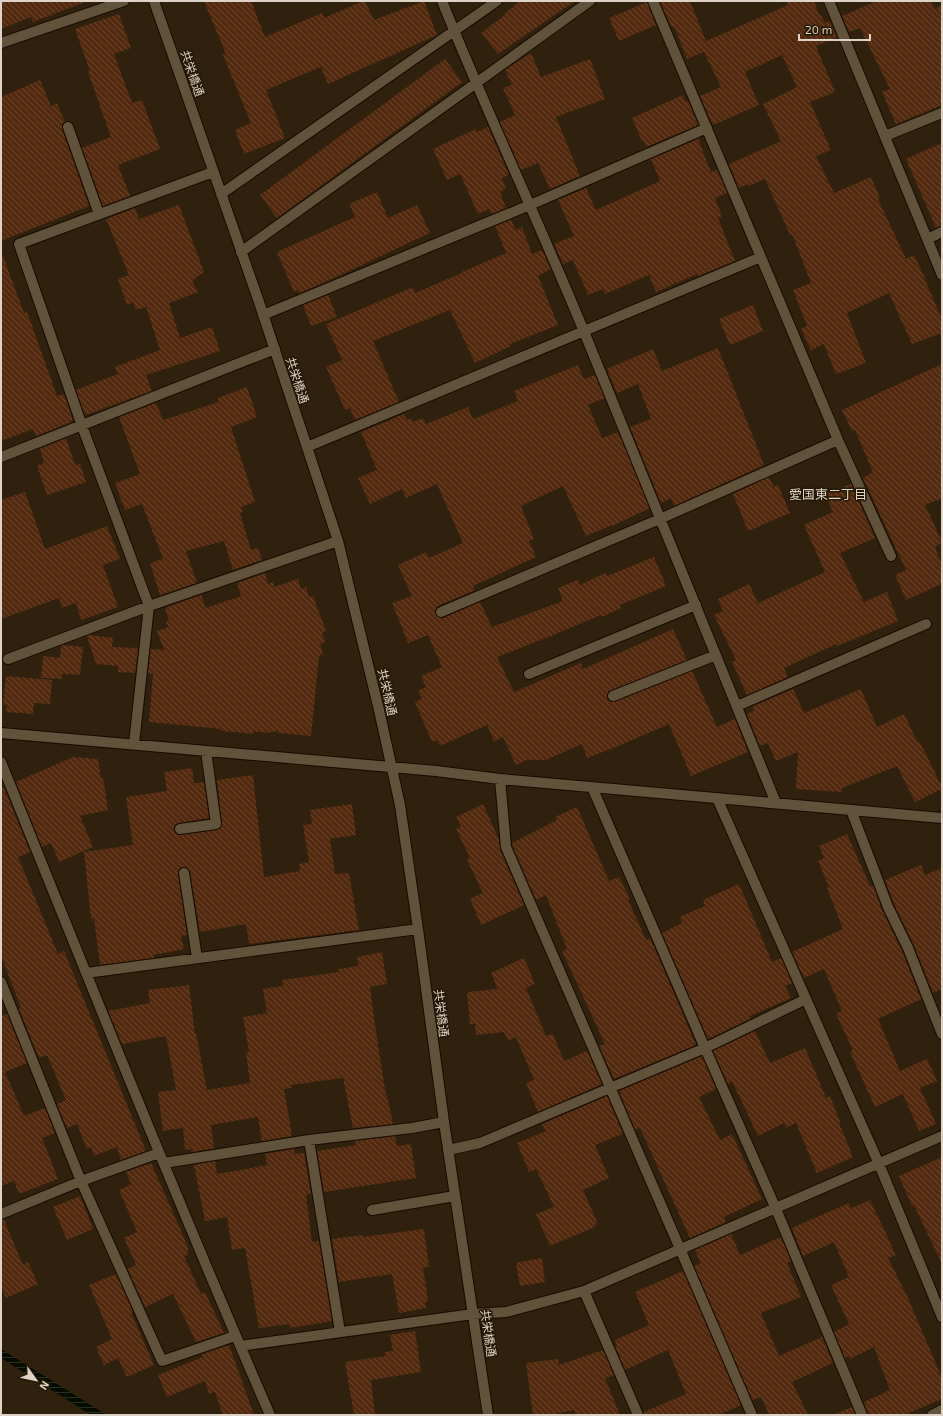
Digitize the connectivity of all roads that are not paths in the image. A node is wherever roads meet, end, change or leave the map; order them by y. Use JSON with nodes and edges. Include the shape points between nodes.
{"nodes":[{"id":1,"x":124,"y":1,"type":"edge"},
{"id":2,"x":154,"y":1,"type":"edge"},
{"id":3,"x":442,"y":1,"type":"edge"},
{"id":4,"x":497,"y":1,"type":"edge"},
{"id":5,"x":590,"y":1,"type":"edge"},
{"id":6,"x":653,"y":1,"type":"edge"},
{"id":7,"x":829,"y":1,"type":"edge"},
{"id":8,"x":454,"y":31,"type":"junction"},
{"id":9,"x":1,"y":43,"type":"edge"},
{"id":10,"x":476,"y":83,"type":"junction"},
{"id":11,"x":942,"y":113,"type":"edge"},
{"id":12,"x":68,"y":128,"type":"dead end"},
{"id":13,"x":707,"y":128,"type":"junction"},
{"id":14,"x":885,"y":136,"type":"junction"},
{"id":15,"x":213,"y":172,"type":"junction"},
{"id":16,"x":221,"y":194,"type":"junction"},
{"id":17,"x":530,"y":205,"type":"junction"},
{"id":18,"x":99,"y":214,"type":"junction"},
{"id":19,"x":942,"y":232,"type":"edge"},
{"id":20,"x":927,"y":239,"type":"junction"},
{"id":21,"x":241,"y":252,"type":"junction"},
{"id":22,"x":761,"y":257,"type":"junction"},
{"id":23,"x":942,"y":275,"type":"edge"},
{"id":24,"x":263,"y":315,"type":"junction"},
{"id":25,"x":584,"y":332,"type":"junction"},
{"id":26,"x":275,"y":349,"type":"junction"},
{"id":27,"x":82,"y":426,"type":"junction"},
{"id":28,"x":838,"y":440,"type":"junction"},
{"id":29,"x":307,"y":447,"type":"junction"},
{"id":30,"x":1,"y":457,"type":"edge"},
{"id":31,"x":662,"y":518,"type":"junction"},
{"id":32,"x":338,"y":541,"type":"junction"},
{"id":33,"x":891,"y":556,"type":"dead end"},
{"id":34,"x":696,"y":605,"type":"junction"},
{"id":35,"x":149,"y":606,"type":"junction"},
{"id":36,"x":442,"y":612,"type":"dead end"},
{"id":37,"x":926,"y":624,"type":"dead end"},
{"id":38,"x":716,"y":655,"type":"junction"},
{"id":39,"x":8,"y":659,"type":"dead end"},
{"id":40,"x":529,"y":674,"type":"dead end"},
{"id":41,"x":613,"y":696,"type":"dead end"},
{"id":42,"x":737,"y":706,"type":"junction"},
{"id":43,"x":1,"y":733,"type":"edge"},
{"id":44,"x":134,"y":744,"type":"junction"},
{"id":45,"x":206,"y":751,"type":"junction"},
{"id":46,"x":1,"y":762,"type":"edge"},
{"id":47,"x":391,"y":767,"type":"junction"},
{"id":48,"x":500,"y":779,"type":"junction"},
{"id":49,"x":592,"y":787,"type":"junction"},
{"id":50,"x":717,"y":798,"type":"junction"},
{"id":51,"x":776,"y":803,"type":"junction"},
{"id":52,"x":851,"y":810,"type":"junction"},
{"id":53,"x":942,"y":818,"type":"edge"},
{"id":54,"x":180,"y":829,"type":"dead end"},
{"id":55,"x":184,"y":873,"type":"dead end"},
{"id":56,"x":418,"y":929,"type":"junction"},
{"id":57,"x":197,"y":958,"type":"junction"},
{"id":58,"x":86,"y":973,"type":"junction"},
{"id":59,"x":1,"y":982,"type":"edge"},
{"id":60,"x":806,"y":999,"type":"junction"},
{"id":61,"x":942,"y":1034,"type":"edge"},
{"id":62,"x":705,"y":1048,"type":"junction"},
{"id":63,"x":610,"y":1088,"type":"junction"},
{"id":64,"x":444,"y":1122,"type":"junction"},
{"id":65,"x":942,"y":1136,"type":"edge"},
{"id":66,"x":309,"y":1140,"type":"junction"},
{"id":67,"x":448,"y":1150,"type":"junction"},
{"id":68,"x":159,"y":1153,"type":"junction"},
{"id":69,"x":164,"y":1163,"type":"junction"},
{"id":70,"x":879,"y":1164,"type":"junction"},
{"id":71,"x":81,"y":1181,"type":"junction"},
{"id":72,"x":455,"y":1196,"type":"junction"},
{"id":73,"x":776,"y":1209,"type":"junction"},
{"id":74,"x":372,"y":1210,"type":"dead end"},
{"id":75,"x":1,"y":1214,"type":"edge"},
{"id":76,"x":680,"y":1250,"type":"junction"},
{"id":77,"x":584,"y":1291,"type":"junction"},
{"id":78,"x":473,"y":1314,"type":"junction"},
{"id":79,"x":942,"y":1317,"type":"edge"},
{"id":80,"x":340,"y":1332,"type":"junction"},
{"id":81,"x":235,"y":1336,"type":"junction"},
{"id":82,"x":240,"y":1346,"type":"junction"},
{"id":83,"x":942,"y":1410,"type":"edge"},
{"id":84,"x":270,"y":1415,"type":"edge"},
{"id":85,"x":488,"y":1415,"type":"edge"},
{"id":86,"x":638,"y":1415,"type":"edge"},
{"id":87,"x":752,"y":1415,"type":"edge"},
{"id":88,"x":862,"y":1415,"type":"edge"},
{"id":89,"x":932,"y":1415,"type":"edge"}],
"edges":[{"from":1,"to":9,"type":"street"},
{"from":2,"to":15,"type":"street","name":"共栄橋通"},
{"from":3,"to":8,"type":"street"},
{"from":4,"to":8,"type":"street"},
{"from":5,"to":10,"type":"street"},
{"from":6,"to":13,"type":"street"},
{"from":7,"to":14,"type":"street"},
{"from":8,"to":10,"type":"street"},
{"from":8,"to":16,"type":"street"},
{"from":10,"to":17,"type":"street"},
{"from":10,"to":21,"type":"street"},
{"from":11,"to":14,"type":"street"},
{"from":12,"to":18,"type":"street"},
{"from":13,"to":17,"type":"street"},
{"from":13,"to":22,"type":"street"},
{"from":14,"to":20,"type":"street"},
{"from":15,"to":16,"type":"street","name":"共栄橋通"},
{"from":15,"to":18,"type":"street"},
{"from":16,"to":21,"type":"street","name":"共栄橋通"},
{"from":17,"to":24,"type":"street"},
{"from":17,"to":25,"type":"street"},
{"from":18,"to":27,"type":"street","via":[[19,244]]},
{"from":19,"to":20,"type":"street"},
{"from":20,"to":23,"type":"street"},
{"from":21,"to":24,"type":"street","name":"共栄橋通"},
{"from":22,"to":25,"type":"street"},
{"from":22,"to":28,"type":"street"},
{"from":24,"to":26,"type":"street","name":"共栄橋通"},
{"from":25,"to":29,"type":"street"},
{"from":25,"to":31,"type":"street"},
{"from":26,"to":27,"type":"street"},
{"from":26,"to":29,"type":"street","name":"共栄橋通"},
{"from":27,"to":30,"type":"street"},
{"from":27,"to":35,"type":"street"},
{"from":28,"to":31,"type":"street"},
{"from":28,"to":33,"type":"street"},
{"from":29,"to":32,"type":"street","name":"共栄橋通"},
{"from":31,"to":34,"type":"street"},
{"from":31,"to":36,"type":"street"},
{"from":32,"to":35,"type":"street"},
{"from":32,"to":47,"type":"street","name":"共栄橋通","via":[[378,702]]},
{"from":34,"to":38,"type":"street"},
{"from":34,"to":40,"type":"street"},
{"from":35,"to":39,"type":"street"},
{"from":35,"to":44,"type":"street"},
{"from":37,"to":42,"type":"street"},
{"from":38,"to":41,"type":"street"},
{"from":38,"to":42,"type":"street"},
{"from":42,"to":51,"type":"street"},
{"from":43,"to":44,"type":"street"},
{"from":44,"to":45,"type":"street"},
{"from":45,"to":47,"type":"street"},
{"from":45,"to":54,"type":"street","via":[[216,824]]},
{"from":46,"to":58,"type":"street"},
{"from":47,"to":48,"type":"street"},
{"from":47,"to":56,"type":"street","name":"共栄橋通","via":[[400,805]]},
{"from":48,"to":49,"type":"street"},
{"from":48,"to":63,"type":"street","via":[[506,848]]},
{"from":49,"to":50,"type":"street"},
{"from":49,"to":62,"type":"street"},
{"from":50,"to":51,"type":"street"},
{"from":50,"to":60,"type":"street"},
{"from":51,"to":52,"type":"street"},
{"from":52,"to":53,"type":"street"},
{"from":52,"to":61,"type":"street"},
{"from":55,"to":57,"type":"street"},
{"from":56,"to":57,"type":"street"},
{"from":56,"to":64,"type":"street","name":"共栄橋通"},
{"from":57,"to":58,"type":"street"},
{"from":58,"to":68,"type":"street"},
{"from":59,"to":71,"type":"street"},
{"from":60,"to":62,"type":"street"},
{"from":60,"to":70,"type":"street"},
{"from":62,"to":63,"type":"street"},
{"from":62,"to":73,"type":"street"},
{"from":63,"to":67,"type":"street","via":[[480,1143]]},
{"from":63,"to":76,"type":"street"},
{"from":64,"to":66,"type":"street"},
{"from":64,"to":67,"type":"street","name":"共栄橋通"},
{"from":65,"to":70,"type":"street"},
{"from":66,"to":69,"type":"street"},
{"from":66,"to":80,"type":"street"},
{"from":67,"to":72,"type":"street","name":"共栄橋通"},
{"from":68,"to":69,"type":"street"},
{"from":68,"to":71,"type":"street"},
{"from":69,"to":81,"type":"street"},
{"from":70,"to":73,"type":"street"},
{"from":70,"to":79,"type":"street"},
{"from":71,"to":75,"type":"street"},
{"from":71,"to":81,"type":"street","via":[[162,1361]]},
{"from":72,"to":74,"type":"street"},
{"from":72,"to":78,"type":"street","name":"共栄橋通"},
{"from":73,"to":76,"type":"street"},
{"from":73,"to":88,"type":"street"},
{"from":76,"to":77,"type":"street"},
{"from":76,"to":87,"type":"street"},
{"from":77,"to":78,"type":"street","via":[[506,1312]]},
{"from":77,"to":86,"type":"street"},
{"from":78,"to":80,"type":"street"},
{"from":78,"to":85,"type":"street","name":"共栄橋通"},
{"from":80,"to":82,"type":"street"},
{"from":81,"to":82,"type":"street"},
{"from":82,"to":84,"type":"street"},
{"from":83,"to":89,"type":"street"}]}
